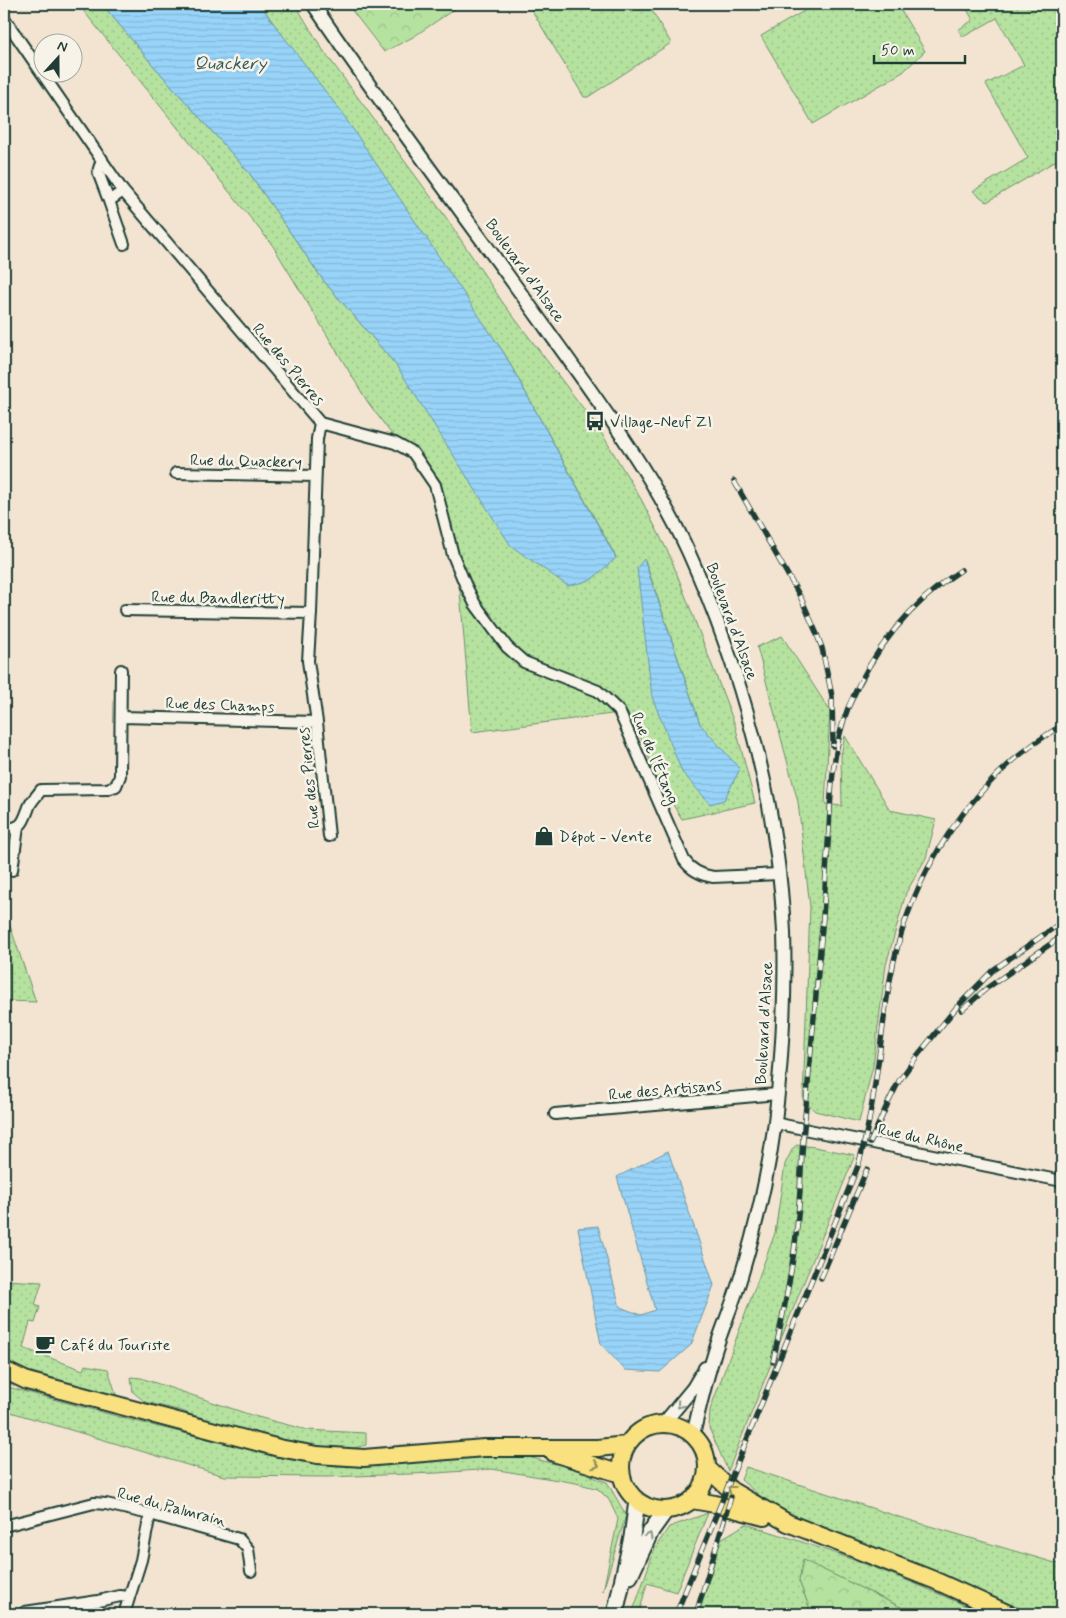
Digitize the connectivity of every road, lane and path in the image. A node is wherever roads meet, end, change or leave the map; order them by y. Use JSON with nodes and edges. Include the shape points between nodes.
{"nodes":[{"id":1,"x":313,"y":4,"type":"edge"},
{"id":2,"x":4,"y":18,"type":"edge"},
{"id":3,"x":102,"y":159,"type":"junction"},
{"id":4,"x":123,"y":191,"type":"junction"},
{"id":5,"x":108,"y":201,"type":"junction"},
{"id":6,"x":124,"y":244,"type":"dead end"},
{"id":7,"x":320,"y":423,"type":"junction"},
{"id":8,"x":176,"y":473,"type":"dead end"},
{"id":9,"x":315,"y":476,"type":"junction"},
{"id":10,"x":125,"y":610,"type":"dead end"},
{"id":11,"x":311,"y":613,"type":"junction"},
{"id":12,"x":121,"y":670,"type":"dead end"},
{"id":13,"x":122,"y":717,"type":"junction"},
{"id":14,"x":317,"y":722,"type":"junction"},
{"id":15,"x":18,"y":827,"type":"junction"},
{"id":16,"x":4,"y":829,"type":"edge"},
{"id":17,"x":329,"y":836,"type":"dead end"},
{"id":18,"x":12,"y":870,"type":"dead end"},
{"id":19,"x":778,"y":874,"type":"junction"},
{"id":20,"x":777,"y":1094,"type":"junction"},
{"id":21,"x":555,"y":1114,"type":"dead end"},
{"id":22,"x":774,"y":1123,"type":"junction"},
{"id":23,"x":1062,"y":1181,"type":"edge"},
{"id":24,"x":713,"y":1355,"type":"junction"},
{"id":25,"x":4,"y":1370,"type":"edge"},
{"id":26,"x":4,"y":1379,"type":"edge"},
{"id":27,"x":27,"y":1381,"type":"junction"},
{"id":28,"x":664,"y":1423,"type":"junction"},
{"id":29,"x":693,"y":1435,"type":"junction"},
{"id":30,"x":626,"y":1446,"type":"junction"},
{"id":31,"x":537,"y":1448,"type":"junction"},
{"id":32,"x":707,"y":1468,"type":"junction"},
{"id":33,"x":621,"y":1474,"type":"junction"},
{"id":34,"x":692,"y":1500,"type":"junction"},
{"id":35,"x":637,"y":1501,"type":"junction"},
{"id":36,"x":666,"y":1510,"type":"junction"},
{"id":37,"x":150,"y":1514,"type":"junction"},
{"id":38,"x":788,"y":1523,"type":"junction"},
{"id":39,"x":4,"y":1526,"type":"edge"},
{"id":40,"x":251,"y":1571,"type":"dead end"},
{"id":41,"x":129,"y":1597,"type":"junction"},
{"id":42,"x":25,"y":1612,"type":"dead end"},
{"id":43,"x":615,"y":1613,"type":"edge"},
{"id":44,"x":124,"y":1614,"type":"edge"},
{"id":45,"x":1009,"y":1614,"type":"edge"}],
"edges":[{"from":1,"to":19,"type":"street","name":"Boulevard d'Alsace","via":[[587,385],[652,485],[687,549],[720,631],[756,747]]},
{"from":2,"to":3,"type":"street","name":"Rue des Pierres"},
{"from":3,"to":4,"type":"street","name":"Rue des Pierres"},
{"from":3,"to":5,"type":"street","via":[[98,172]]},
{"from":4,"to":5,"type":"street"},
{"from":4,"to":7,"type":"street","name":"Rue des Pierres"},
{"from":5,"to":6,"type":"street"},
{"from":7,"to":9,"type":"street","name":"Rue des Pierres"},
{"from":7,"to":19,"type":"street","name":"Rue de l'Étang","via":[[395,443],[413,452],[435,485],[453,556],[475,604],[507,648],[524,662],[598,691],[619,711],[688,866],[704,876],[713,877]]},
{"from":8,"to":9,"type":"street","name":"Rue du Quackery"},
{"from":9,"to":11,"type":"street","name":"Rue des Pierres"},
{"from":10,"to":11,"type":"street","name":"Rue du Bandleritty"},
{"from":11,"to":14,"type":"street","name":"Rue des Pierres","via":[[308,661]]},
{"from":12,"to":13,"type":"street"},
{"from":13,"to":14,"type":"street","name":"Rue des Champs"},
{"from":13,"to":15,"type":"street","via":[[120,776],[116,786],[107,789],[40,790],[30,805],[26,820]]},
{"from":14,"to":17,"type":"street","name":"Rue des Pierres"},
{"from":15,"to":16,"type":"street"},
{"from":15,"to":18,"type":"street"},
{"from":19,"to":20,"type":"street","name":"Boulevard d'Alsace","via":[[784,932],[784,992]]},
{"from":20,"to":21,"type":"street","name":"Rue des Artisans"},
{"from":20,"to":22,"type":"street","name":"Boulevard d'Alsace"},
{"from":22,"to":23,"type":"street","name":"Rue du Rhône"},
{"from":22,"to":24,"type":"street","name":"Boulevard d'Alsace","via":[[755,1226]]},
{"from":24,"to":28,"type":"street","name":"Boulevard d'Alsace","one_way":true,"via":[[693,1388]]},
{"from":24,"to":29,"type":"street","name":"Boulevard d'Alsace"},
{"from":25,"to":27,"type":"main road"},
{"from":26,"to":27,"type":"main road"},
{"from":27,"to":31,"type":"main road","via":[[279,1448],[317,1455],[364,1458],[484,1448]]},
{"from":28,"to":29,"type":"main road","via":[[680,1426]]},
{"from":28,"to":30,"type":"main road","via":[[642,1429]]},
{"from":29,"to":32,"type":"main road","via":[[704,1450]]},
{"from":30,"to":31,"type":"main road"},
{"from":30,"to":33,"type":"main road","via":[[621,1459]]},
{"from":31,"to":33,"type":"main road","one_way":true},
{"from":32,"to":34,"type":"main road","via":[[703,1486]]},
{"from":38,"to":32,"type":"main road","one_way":true,"via":[[732,1491]]},
{"from":33,"to":35,"type":"main road"},
{"from":34,"to":36,"type":"main road"},
{"from":34,"to":38,"type":"main road"},
{"from":35,"to":36,"type":"main road","via":[[651,1508]]},
{"from":35,"to":43,"type":"main road"},
{"from":43,"to":36,"type":"main road","one_way":true,"via":[[634,1564]]},
{"from":37,"to":39,"type":"street","name":"Rue du Palmrain","via":[[94,1503]]},
{"from":37,"to":40,"type":"street","name":"Rue du Palmrain","via":[[238,1539],[248,1549]]},
{"from":37,"to":41,"type":"street"},
{"from":38,"to":45,"type":"main road","via":[[934,1580]]},
{"from":41,"to":42,"type":"street"},
{"from":41,"to":44,"type":"street"}]}
